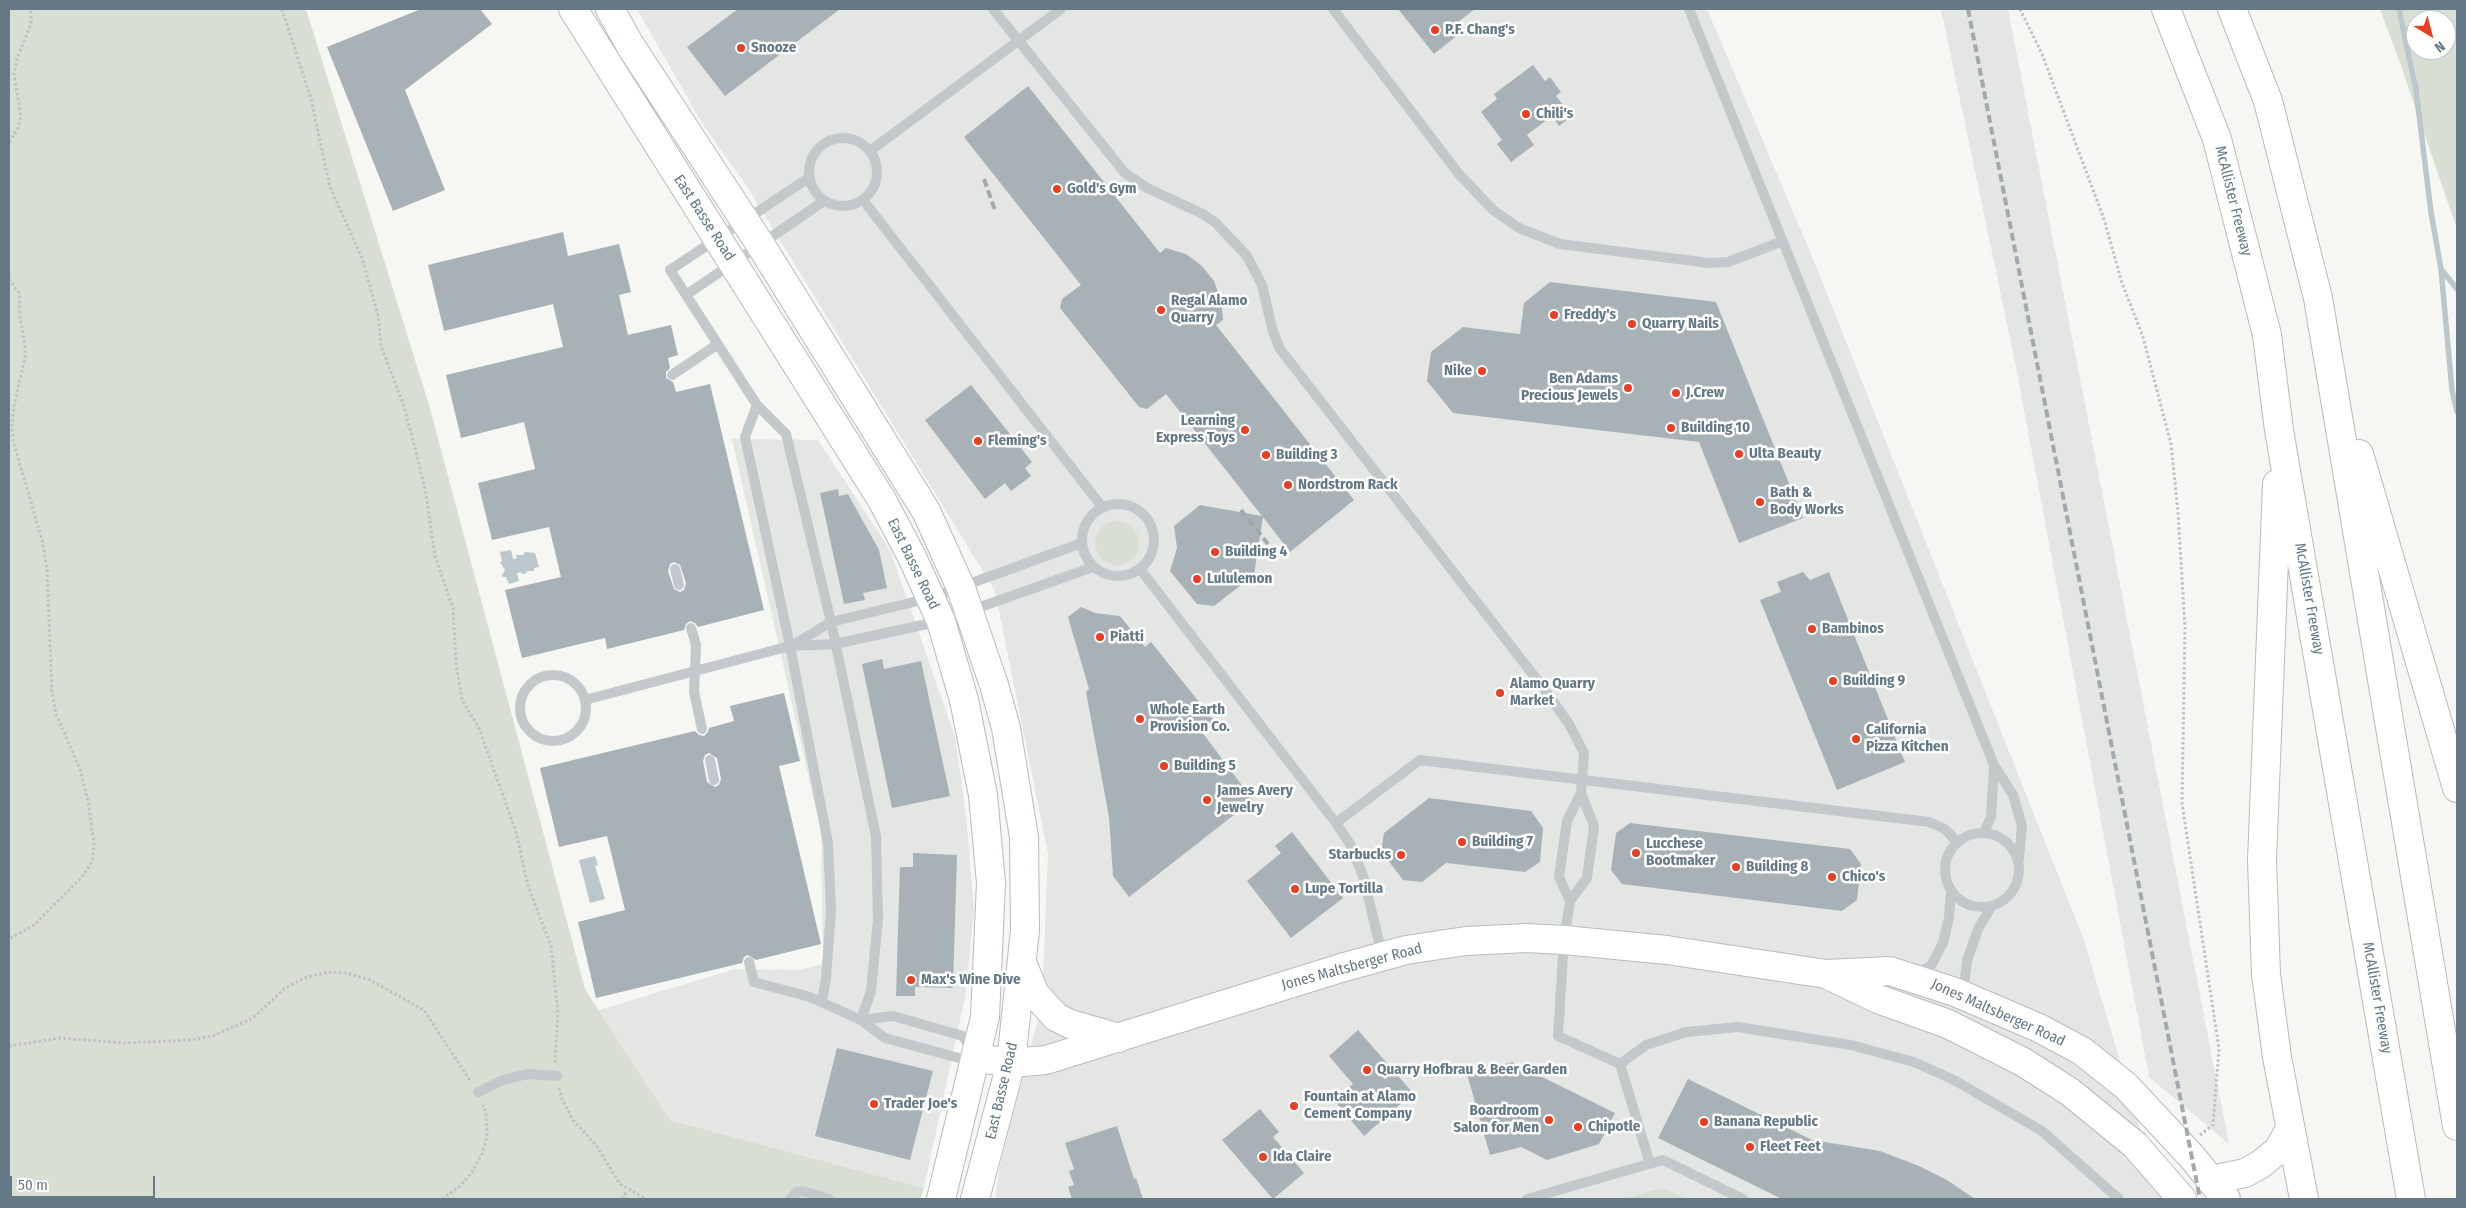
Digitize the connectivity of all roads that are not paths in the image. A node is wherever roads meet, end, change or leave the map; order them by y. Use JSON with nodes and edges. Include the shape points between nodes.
{"nodes":[{"id":1,"x":573,"y":9,"type":"edge"},
{"id":2,"x":992,"y":9,"type":"edge"},
{"id":3,"x":1061,"y":9,"type":"edge"},
{"id":4,"x":1333,"y":9,"type":"edge"},
{"id":5,"x":1690,"y":9,"type":"edge"},
{"id":6,"x":2166,"y":9,"type":"edge"},
{"id":7,"x":2232,"y":9,"type":"edge"},
{"id":8,"x":616,"y":20,"type":"edge"},
{"id":9,"x":1018,"y":41,"type":"junction"},
{"id":10,"x":596,"y":47,"type":"junction"},
{"id":11,"x":870,"y":151,"type":"junction"},
{"id":12,"x":810,"y":177,"type":"junction"},
{"id":13,"x":863,"y":200,"type":"junction"},
{"id":14,"x":824,"y":201,"type":"junction"},
{"id":15,"x":745,"y":220,"type":"junction"},
{"id":16,"x":716,"y":239,"type":"junction"},
{"id":17,"x":1783,"y":241,"type":"junction"},
{"id":18,"x":760,"y":244,"type":"junction"},
{"id":19,"x":732,"y":263,"type":"junction"},
{"id":20,"x":686,"y":294,"type":"junction"},
{"id":21,"x":2322,"y":324,"type":"junction"},
{"id":22,"x":718,"y":344,"type":"junction"},
{"id":23,"x":672,"y":375,"type":"dead end"},
{"id":24,"x":757,"y":405,"type":"junction"},
{"id":25,"x":2279,"y":430,"type":"junction"},
{"id":26,"x":1103,"y":508,"type":"junction"},
{"id":27,"x":1082,"y":543,"type":"junction"},
{"id":28,"x":1093,"y":567,"type":"junction"},
{"id":29,"x":675,"y":569,"type":"dead end"},
{"id":30,"x":1140,"y":569,"type":"junction"},
{"id":31,"x":679,"y":585,"type":"dead end"},
{"id":32,"x":965,"y":600,"type":"junction"},
{"id":33,"x":935,"y":610,"type":"junction"},
{"id":34,"x":830,"y":622,"type":"junction"},
{"id":35,"x":691,"y":628,"type":"dead end"},
{"id":36,"x":835,"y":644,"type":"junction"},
{"id":37,"x":790,"y":646,"type":"junction"},
{"id":38,"x":695,"y":670,"type":"junction"},
{"id":39,"x":585,"y":700,"type":"junction"},
{"id":40,"x":702,"y":729,"type":"dead end"},
{"id":41,"x":710,"y":760,"type":"dead end"},
{"id":42,"x":1994,"y":764,"type":"junction"},
{"id":43,"x":714,"y":780,"type":"dead end"},
{"id":44,"x":1582,"y":781,"type":"junction"},
{"id":45,"x":2457,"y":788,"type":"edge"},
{"id":46,"x":1581,"y":793,"type":"junction"},
{"id":47,"x":1336,"y":823,"type":"junction"},
{"id":48,"x":1984,"y":832,"type":"junction"},
{"id":49,"x":1957,"y":842,"type":"junction"},
{"id":50,"x":2019,"y":859,"type":"junction"},
{"id":51,"x":1951,"y":892,"type":"junction"},
{"id":52,"x":1570,"y":901,"type":"junction"},
{"id":53,"x":1991,"y":906,"type":"junction"},
{"id":54,"x":1564,"y":940,"type":"junction"},
{"id":55,"x":1383,"y":957,"type":"junction"},
{"id":56,"x":749,"y":962,"type":"dead end"},
{"id":57,"x":1022,"y":962,"type":"junction"},
{"id":58,"x":1826,"y":974,"type":"junction"},
{"id":59,"x":1911,"y":976,"type":"junction"},
{"id":60,"x":1963,"y":995,"type":"junction"},
{"id":61,"x":822,"y":1002,"type":"junction"},
{"id":62,"x":862,"y":1020,"type":"junction"},
{"id":63,"x":1118,"y":1038,"type":"junction"},
{"id":64,"x":977,"y":1058,"type":"junction"},
{"id":65,"x":1011,"y":1063,"type":"junction"},
{"id":66,"x":1620,"y":1064,"type":"junction"},
{"id":67,"x":557,"y":1076,"type":"road end"},
{"id":68,"x":478,"y":1092,"type":"road end"},
{"id":69,"x":2457,"y":1126,"type":"edge"},
{"id":70,"x":2290,"y":1128,"type":"junction"},
{"id":71,"x":1650,"y":1164,"type":"junction"},
{"id":72,"x":2218,"y":1190,"type":"edge"},
{"id":73,"x":790,"y":1199,"type":"edge"},
{"id":74,"x":829,"y":1199,"type":"edge"},
{"id":75,"x":942,"y":1199,"type":"edge"},
{"id":76,"x":975,"y":1199,"type":"edge"},
{"id":77,"x":1527,"y":1199,"type":"edge"},
{"id":78,"x":1743,"y":1199,"type":"edge"},
{"id":79,"x":2120,"y":1199,"type":"edge"},
{"id":80,"x":2182,"y":1199,"type":"edge"},
{"id":81,"x":2304,"y":1199,"type":"edge"},
{"id":82,"x":2411,"y":1199,"type":"edge"}],
"edges":[{"from":1,"to":10,"type":"main road","name":"East Basse Road"},
{"from":2,"to":9,"type":"lane"},
{"from":3,"to":9,"type":"lane"},
{"from":4,"to":17,"type":"lane","via":[[1459,174],[1493,210],[1519,228],[1560,244],[1709,263],[1728,262]]},
{"from":5,"to":17,"type":"lane"},
{"from":6,"to":25,"type":"main road","name":"McAllister Freeway","via":[[2217,139],[2267,335]]},
{"from":7,"to":21,"type":"main road","via":[[2268,101]]},
{"from":8,"to":10,"type":"main road"},
{"from":8,"to":15,"type":"main road","name":"East Basse Road"},
{"from":9,"to":11,"type":"lane"},
{"from":9,"to":44,"type":"lane","via":[[1125,173],[1216,222],[1248,256],[1262,284],[1280,349],[1569,724],[1584,753]]},
{"from":10,"to":16,"type":"main road","name":"East Basse Road"},
{"from":11,"to":12,"type":"lane","via":[[848,139],[824,144],[815,153]]},
{"from":11,"to":13,"type":"lane","via":[[876,163],[877,177]]},
{"from":12,"to":14,"type":"lane","via":[[812,186]]},
{"from":12,"to":15,"type":"lane"},
{"from":13,"to":14,"type":"lane","via":[[851,206],[837,206]]},
{"from":13,"to":26,"type":"lane"},
{"from":14,"to":18,"type":"lane"},
{"from":15,"to":16,"type":"lane"},
{"from":15,"to":18,"type":"main road","name":"East Basse Road"},
{"from":16,"to":19,"type":"main road","name":"East Basse Road"},
{"from":16,"to":20,"type":"lane","via":[[670,270]]},
{"from":17,"to":42,"type":"lane"},
{"from":18,"to":19,"type":"lane"},
{"from":18,"to":32,"type":"main road","name":"East Basse Road","via":[[926,511]]},
{"from":19,"to":20,"type":"lane"},
{"from":19,"to":33,"type":"main road","name":"East Basse Road","via":[[882,500]]},
{"from":20,"to":22,"type":"lane"},
{"from":21,"to":45,"type":"main road"},
{"from":21,"to":69,"type":"main road"},
{"from":22,"to":23,"type":"lane"},
{"from":22,"to":24,"type":"lane"},
{"from":24,"to":34,"type":"lane","via":[[786,434]]},
{"from":24,"to":37,"type":"lane","via":[[745,437]]},
{"from":25,"to":70,"type":"main road","via":[[2262,860],[2266,974]]},
{"from":25,"to":82,"type":"main road","name":"McAllister Freeway"},
{"from":26,"to":27,"type":"lane","via":[[1087,522]]},
{"from":26,"to":30,"type":"lane","via":[[1122,505],[1133,508],[1150,525],[1154,536],[1153,548]]},
{"from":27,"to":28,"type":"lane"},
{"from":27,"to":32,"type":"lane"},
{"from":28,"to":30,"type":"lane","via":[[1122,576]]},
{"from":28,"to":32,"type":"lane"},
{"from":29,"to":31,"type":"lane"},
{"from":30,"to":47,"type":"lane"},
{"from":32,"to":33,"type":"lane"},
{"from":32,"to":33,"type":"lane"},
{"from":32,"to":57,"type":"main road","name":"East Basse Road","via":[[994,685],[1017,787],[1024,838]]},
{"from":33,"to":34,"type":"lane"},
{"from":33,"to":36,"type":"lane"},
{"from":33,"to":64,"type":"main road","name":"East Basse Road","via":[[964,700],[983,795],[991,882],[985,1017]]},
{"from":34,"to":36,"type":"lane"},
{"from":34,"to":37,"type":"lane"},
{"from":35,"to":38,"type":"lane","via":[[696,645]]},
{"from":36,"to":37,"type":"lane"},
{"from":36,"to":62,"type":"lane","via":[[876,836],[878,919],[871,991]]},
{"from":37,"to":38,"type":"lane"},
{"from":37,"to":61,"type":"lane","via":[[828,843],[831,910]]},
{"from":38,"to":39,"type":"lane"},
{"from":38,"to":40,"type":"lane","via":[[694,692]]},
{"from":39,"to":39,"type":"lane","via":[[580,688],[570,679],[544,676],[524,692],[520,704],[521,718],[537,738],[562,740],[582,725]]},
{"from":41,"to":43,"type":"lane"},
{"from":42,"to":48,"type":"lane","via":[[1991,817]]},
{"from":42,"to":50,"type":"lane","via":[[2013,795],[2022,826]]},
{"from":44,"to":46,"type":"lane"},
{"from":44,"to":47,"type":"lane","via":[[1420,760]]},
{"from":44,"to":49,"type":"lane","via":[[1929,822],[1945,829]]},
{"from":46,"to":52,"type":"lane","via":[[1567,821],[1559,877]]},
{"from":46,"to":52,"type":"lane","via":[[1594,826],[1587,878]]},
{"from":47,"to":55,"type":"lane","via":[[1350,844],[1363,876]]},
{"from":48,"to":49,"type":"lane"},
{"from":48,"to":50,"type":"lane","via":[[1993,833],[2010,843]]},
{"from":49,"to":51,"type":"lane","via":[[1947,857],[1944,869]]},
{"from":50,"to":53,"type":"lane","via":[[2020,875],[2015,889],[2005,900]]},
{"from":51,"to":53,"type":"lane","via":[[1962,902],[1976,907]]},
{"from":51,"to":59,"type":"lane","via":[[1943,942],[1931,966]]},
{"from":52,"to":54,"type":"lane"},
{"from":53,"to":60,"type":"lane","via":[[1978,929],[1967,961]]},
{"from":54,"to":55,"type":"main road","name":"Jones Maltsberger Road","via":[[1466,941],[1406,950]]},
{"from":54,"to":58,"type":"main road","name":"Jones Maltsberger Road","via":[[1667,950]]},
{"from":54,"to":66,"type":"lane","via":[[1558,1036]]},
{"from":55,"to":63,"type":"main road","name":"Jones Maltsberger Road"},
{"from":56,"to":61,"type":"lane","via":[[754,982]]},
{"from":57,"to":63,"type":"main road","via":[[1035,994],[1056,1017]]},
{"from":57,"to":65,"type":"main road","name":"East Basse Road"},
{"from":58,"to":59,"type":"main road","name":"Jones Maltsberger Road","via":[[1890,971]]},
{"from":58,"to":80,"type":"main road","name":"Jones Maltsberger Road","via":[[1878,999],[1948,1024],[2023,1062],[2070,1092],[2135,1145]]},
{"from":59,"to":60,"type":"main road","name":"Jones Maltsberger Road"},
{"from":60,"to":72,"type":"main road","name":"Jones Maltsberger Road","via":[[2039,1028],[2082,1051],[2126,1086]]},
{"from":61,"to":62,"type":"lane"},
{"from":62,"to":64,"type":"lane","via":[[885,1038],[959,1058]]},
{"from":62,"to":64,"type":"lane","via":[[893,1016],[963,1036]]},
{"from":63,"to":65,"type":"main road","name":"Jones Maltsberger Road","via":[[1046,1060]]},
{"from":64,"to":65,"type":"main road","name":"Jones Maltsberger Road"},
{"from":64,"to":75,"type":"main road","name":"East Basse Road"},
{"from":65,"to":76,"type":"main road","name":"East Basse Road"},
{"from":66,"to":71,"type":"lane"},
{"from":66,"to":79,"type":"lane","via":[[1646,1046],[1686,1032],[1738,1027],[1851,1045],[1914,1062],[1970,1089],[2042,1131]]},
{"from":67,"to":68,"type":"lane","via":[[528,1074],[503,1080]]},
{"from":70,"to":72,"type":"main road","via":[[2278,1150]]},
{"from":70,"to":81,"type":"main road"},
{"from":71,"to":77,"type":"lane"},
{"from":71,"to":78,"type":"lane","via":[[1663,1160]]},
{"from":73,"to":74,"type":"lane","via":[[797,1192],[803,1192]]}]}
